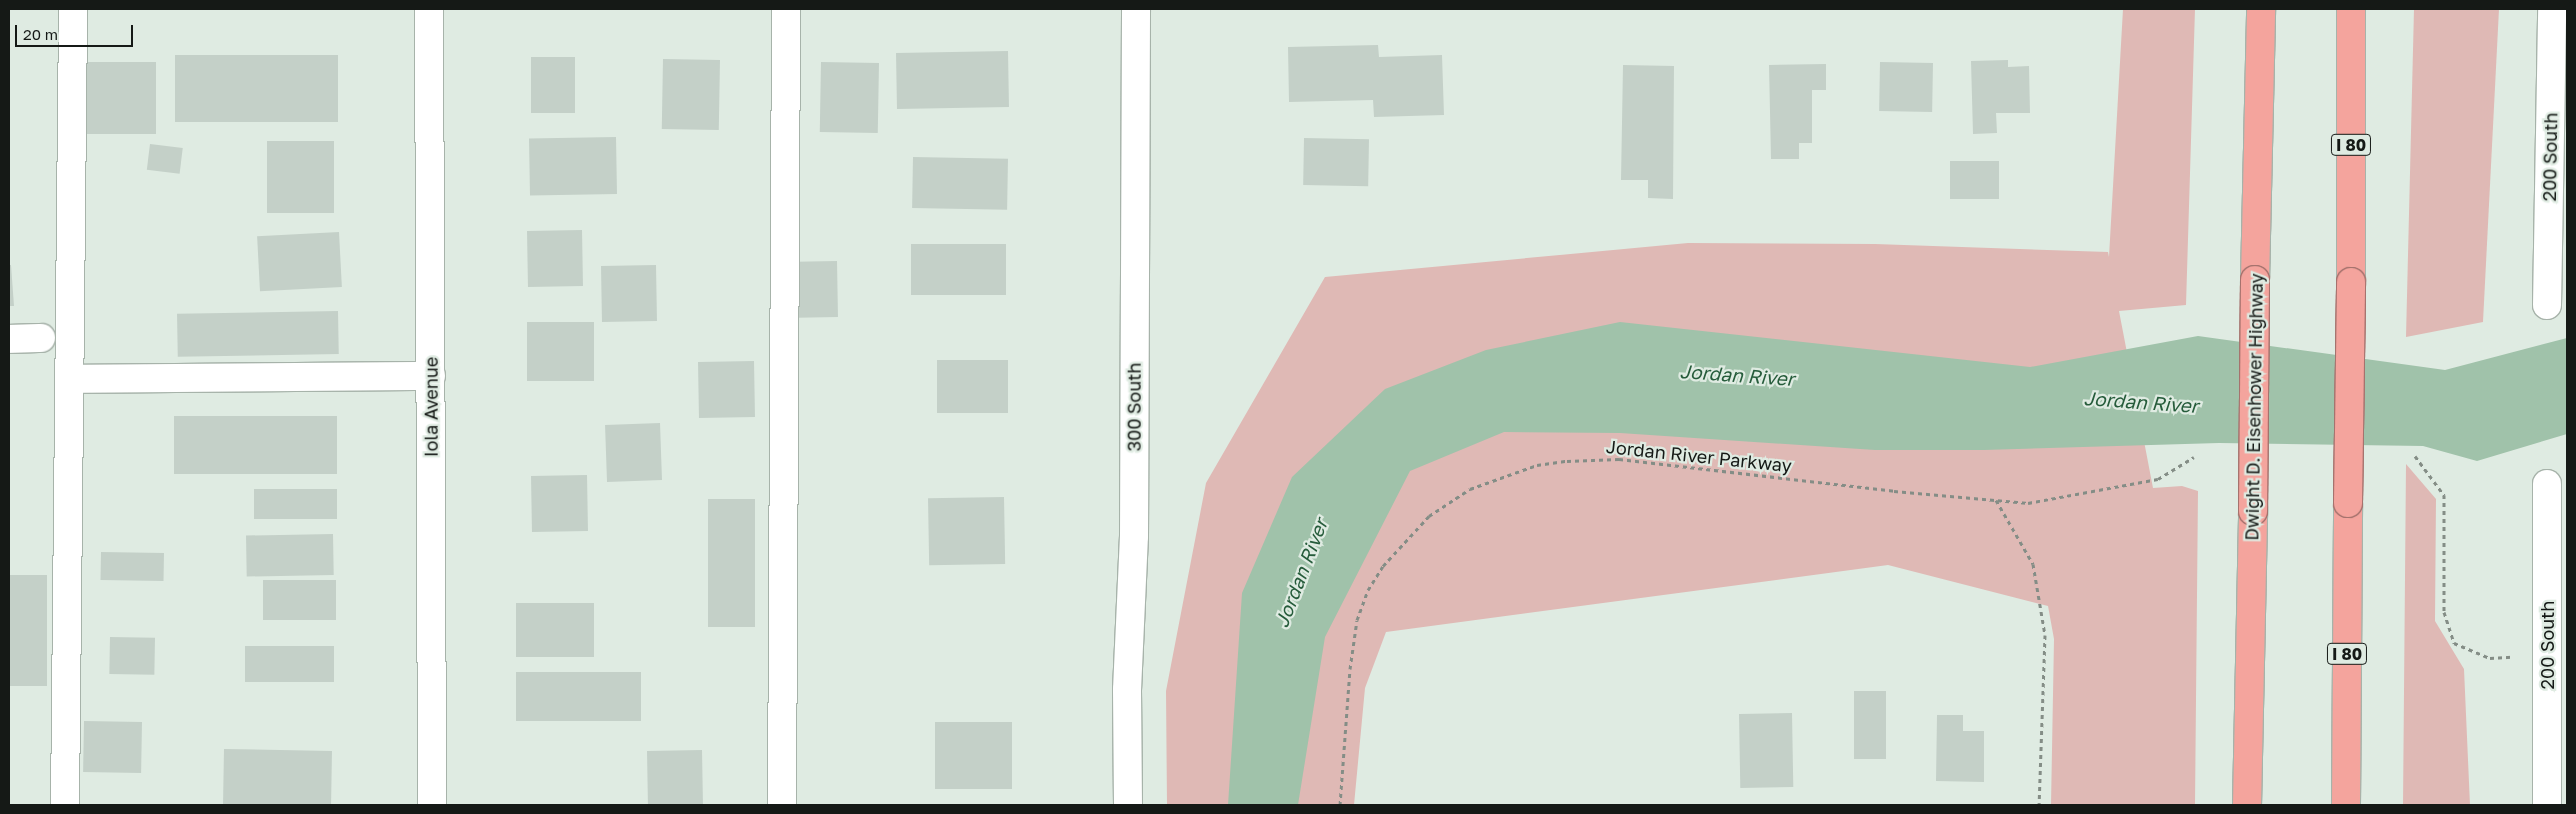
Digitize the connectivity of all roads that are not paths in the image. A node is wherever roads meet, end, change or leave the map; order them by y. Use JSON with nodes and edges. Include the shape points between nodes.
{"nodes":[{"id":1,"x":73,"y":9,"type":"edge"},
{"id":2,"x":430,"y":9,"type":"edge"},
{"id":3,"x":786,"y":9,"type":"edge"},
{"id":4,"x":1136,"y":9,"type":"edge"},
{"id":5,"x":2261,"y":9,"type":"edge"},
{"id":6,"x":2351,"y":9,"type":"edge"},
{"id":7,"x":2552,"y":9,"type":"edge"},
{"id":8,"x":2558,"y":163,"type":"edge"},
{"id":9,"x":2547,"y":305,"type":"dead end"},
{"id":10,"x":9,"y":338,"type":"edge"},
{"id":11,"x":41,"y":338,"type":"dead end"},
{"id":12,"x":431,"y":376,"type":"junction"},
{"id":13,"x":70,"y":379,"type":"junction"},
{"id":14,"x":2547,"y":484,"type":"dead end"},
{"id":15,"x":2557,"y":771,"type":"edge"},
{"id":16,"x":64,"y":805,"type":"edge"},
{"id":17,"x":432,"y":805,"type":"edge"},
{"id":18,"x":782,"y":805,"type":"edge"},
{"id":19,"x":1128,"y":805,"type":"edge"},
{"id":20,"x":2247,"y":805,"type":"edge"},
{"id":21,"x":2346,"y":805,"type":"edge"},
{"id":22,"x":2547,"y":805,"type":"edge"}],
"edges":[{"from":1,"to":13,"type":"street"},
{"from":2,"to":12,"type":"street","name":"Iola Avenue"},
{"from":3,"to":18,"type":"street"},
{"from":4,"to":19,"type":"street","name":"300 South","via":[[1134,536],[1126,690]]},
{"from":5,"to":20,"type":"highway","name":"Dwight D. Eisenhower Highway","bridge":true},
{"from":6,"to":21,"type":"highway","number":"I 80","bridge":true},
{"from":7,"to":8,"type":"street","name":"200 South"},
{"from":8,"to":9,"type":"street","name":"200 South"},
{"from":10,"to":11,"type":"street"},
{"from":12,"to":13,"type":"street"},
{"from":12,"to":17,"type":"street","name":"Iola Avenue"},
{"from":13,"to":16,"type":"street"},
{"from":14,"to":15,"type":"street","name":"200 South"},
{"from":15,"to":22,"type":"street","name":"200 South"}]}
